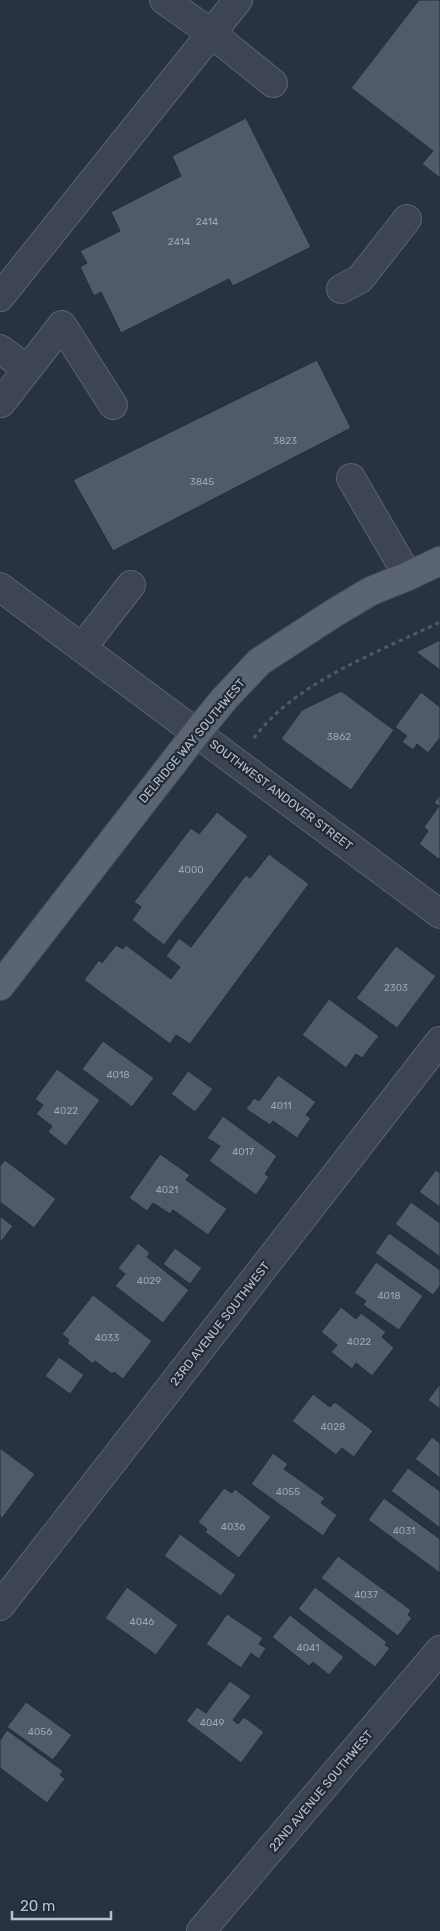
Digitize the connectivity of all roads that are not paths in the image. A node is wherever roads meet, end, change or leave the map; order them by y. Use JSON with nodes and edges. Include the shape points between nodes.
{"nodes":[{"id":1,"x":164,"y":0,"type":"edge"},
{"id":2,"x":238,"y":0,"type":"edge"},
{"id":3,"x":211,"y":33,"type":"junction"},
{"id":4,"x":273,"y":82,"type":"dead end"},
{"id":5,"x":407,"y":219,"type":"dead end"},
{"id":6,"x":341,"y":289,"type":"dead end"},
{"id":7,"x":0,"y":297,"type":"edge"},
{"id":8,"x":0,"y":349,"type":"edge"},
{"id":9,"x":27,"y":368,"type":"junction"},
{"id":10,"x":1,"y":403,"type":"dead end"},
{"id":11,"x":113,"y":405,"type":"dead end"},
{"id":12,"x":351,"y":478,"type":"dead end"},
{"id":13,"x":440,"y":560,"type":"edge"},
{"id":14,"x":408,"y":576,"type":"junction"},
{"id":15,"x":131,"y":585,"type":"dead end"},
{"id":16,"x":0,"y":587,"type":"edge"},
{"id":17,"x":82,"y":648,"type":"junction"},
{"id":18,"x":196,"y":732,"type":"junction"},
{"id":19,"x":440,"y":914,"type":"edge"},
{"id":20,"x":0,"y":986,"type":"edge"},
{"id":21,"x":440,"y":1042,"type":"edge"},
{"id":22,"x":0,"y":1606,"type":"edge"},
{"id":23,"x":440,"y":1650,"type":"edge"},
{"id":24,"x":201,"y":1931,"type":"edge"}],
"edges":[{"from":1,"to":3,"type":"street"},
{"from":2,"to":3,"type":"street"},
{"from":3,"to":4,"type":"street"},
{"from":3,"to":7,"type":"street"},
{"from":5,"to":6,"type":"street","via":[[360,279]]},
{"from":8,"to":9,"type":"street"},
{"from":9,"to":10,"type":"street"},
{"from":9,"to":11,"type":"street","via":[[62,325]]},
{"from":12,"to":14,"type":"street"},
{"from":13,"to":14,"type":"main road","name":"DELRIDGE WAY SOUTHWEST"},
{"from":14,"to":18,"type":"main road","name":"DELRIDGE WAY SOUTHWEST","via":[[371,591],[334,612],[259,662]]},
{"from":15,"to":17,"type":"street"},
{"from":16,"to":17,"type":"street","name":"SOUTHWEST ANDOVER STREET"},
{"from":17,"to":18,"type":"street","name":"SOUTHWEST ANDOVER STREET"},
{"from":18,"to":19,"type":"street","name":"SOUTHWEST ANDOVER STREET"},
{"from":18,"to":20,"type":"main road","name":"DELRIDGE WAY SOUTHWEST"},
{"from":21,"to":22,"type":"street","name":"23RD AVENUE SOUTHWEST"},
{"from":23,"to":24,"type":"street","name":"22ND AVENUE SOUTHWEST"}]}
